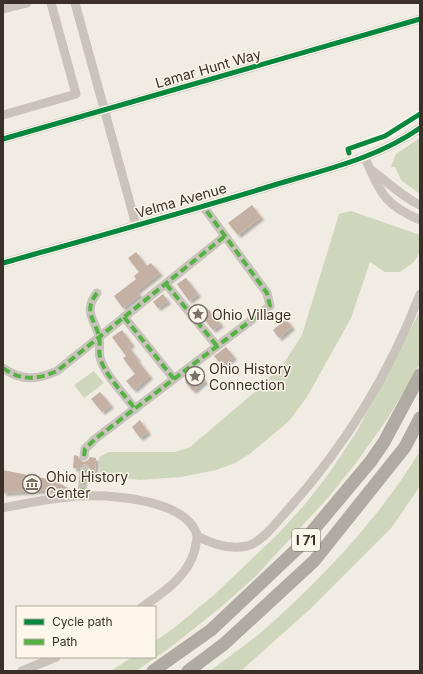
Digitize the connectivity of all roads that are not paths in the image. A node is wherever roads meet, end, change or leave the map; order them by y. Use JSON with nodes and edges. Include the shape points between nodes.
{"nodes":[{"id":1,"x":27,"y":3,"type":"edge"},
{"id":2,"x":51,"y":3,"type":"edge"},
{"id":3,"x":75,"y":3,"type":"edge"},
{"id":4,"x":3,"y":9,"type":"edge"},
{"id":5,"x":420,"y":19,"type":"edge"},
{"id":6,"x":104,"y":111,"type":"junction"},
{"id":7,"x":3,"y":114,"type":"edge"},
{"id":8,"x":420,"y":128,"type":"edge"},
{"id":9,"x":3,"y":139,"type":"edge"},
{"id":10,"x":365,"y":158,"type":"junction"},
{"id":11,"x":370,"y":169,"type":"junction"},
{"id":12,"x":420,"y":205,"type":"edge"},
{"id":13,"x":203,"y":206,"type":"junction"},
{"id":14,"x":420,"y":220,"type":"edge"},
{"id":15,"x":136,"y":225,"type":"junction"},
{"id":16,"x":225,"y":236,"type":"junction"},
{"id":17,"x":3,"y":263,"type":"edge"},
{"id":18,"x":166,"y":284,"type":"junction"},
{"id":19,"x":97,"y":293,"type":"dead end"},
{"id":20,"x":420,"y":294,"type":"edge"},
{"id":21,"x":124,"y":317,"type":"junction"},
{"id":22,"x":100,"y":337,"type":"junction"},
{"id":23,"x":217,"y":346,"type":"junction"},
{"id":24,"x":3,"y":368,"type":"edge"},
{"id":25,"x":420,"y":375,"type":"edge"},
{"id":26,"x":174,"y":379,"type":"junction"},
{"id":27,"x":135,"y":409,"type":"junction"},
{"id":28,"x":420,"y":418,"type":"edge"},
{"id":29,"x":84,"y":456,"type":"dead end"},
{"id":30,"x":84,"y":470,"type":"dead end"},
{"id":31,"x":82,"y":496,"type":"junction"},
{"id":32,"x":3,"y":508,"type":"edge"},
{"id":33,"x":197,"y":536,"type":"junction"},
{"id":34,"x":143,"y":606,"type":"edge"},
{"id":35,"x":54,"y":658,"type":"edge"},
{"id":36,"x":22,"y":671,"type":"edge"},
{"id":37,"x":154,"y":671,"type":"edge"},
{"id":38,"x":188,"y":671,"type":"edge"}],
"edges":[{"from":1,"to":4,"type":"street"},
{"from":2,"to":7,"type":"street","via":[[76,94]]},
{"from":3,"to":6,"type":"street"},
{"from":5,"to":6,"type":"street","name":"Lamar Hunt Way"},
{"from":6,"to":9,"type":"street","name":"Lamar Hunt Way"},
{"from":6,"to":15,"type":"street"},
{"from":8,"to":10,"type":"street","name":"Velma Avenue","via":[[392,146]]},
{"from":10,"to":11,"type":"street"},
{"from":10,"to":13,"type":"street","name":"Velma Avenue"},
{"from":11,"to":12,"type":"street","via":[[390,182],[410,201]]},
{"from":11,"to":14,"type":"street","via":[[382,194],[393,206]]},
{"from":13,"to":15,"type":"street","name":"Velma Avenue"},
{"from":13,"to":16,"type":"street"},
{"from":15,"to":17,"type":"street","name":"Velma Avenue"},
{"from":16,"to":18,"type":"street"},
{"from":16,"to":23,"type":"street","via":[[267,293],[270,306]]},
{"from":18,"to":21,"type":"street"},
{"from":18,"to":23,"type":"street"},
{"from":19,"to":22,"type":"street","via":[[90,302],[90,307]]},
{"from":20,"to":33,"type":"street","via":[[378,386],[310,485],[277,521],[257,541],[247,546],[223,546]]},
{"from":21,"to":22,"type":"street"},
{"from":21,"to":26,"type":"street"},
{"from":22,"to":24,"type":"street","via":[[57,371],[44,377],[22,378]]},
{"from":22,"to":27,"type":"street","via":[[99,356],[102,365]]},
{"from":23,"to":26,"type":"street"},
{"from":25,"to":37,"type":"highway","number":"I 71","via":[[371,461],[299,547],[211,630]]},
{"from":26,"to":27,"type":"street"},
{"from":27,"to":29,"type":"street","via":[[95,439],[85,449]]},
{"from":28,"to":38,"type":"highway","number":"I 71","via":[[405,447],[314,561],[224,644]]},
{"from":30,"to":31,"type":"street"},
{"from":31,"to":32,"type":"street"},
{"from":31,"to":33,"type":"street","via":[[138,500],[166,506],[191,524]]},
{"from":33,"to":34,"type":"street","via":[[195,551],[189,563],[175,581]]},
{"from":35,"to":36,"type":"street"}]}
